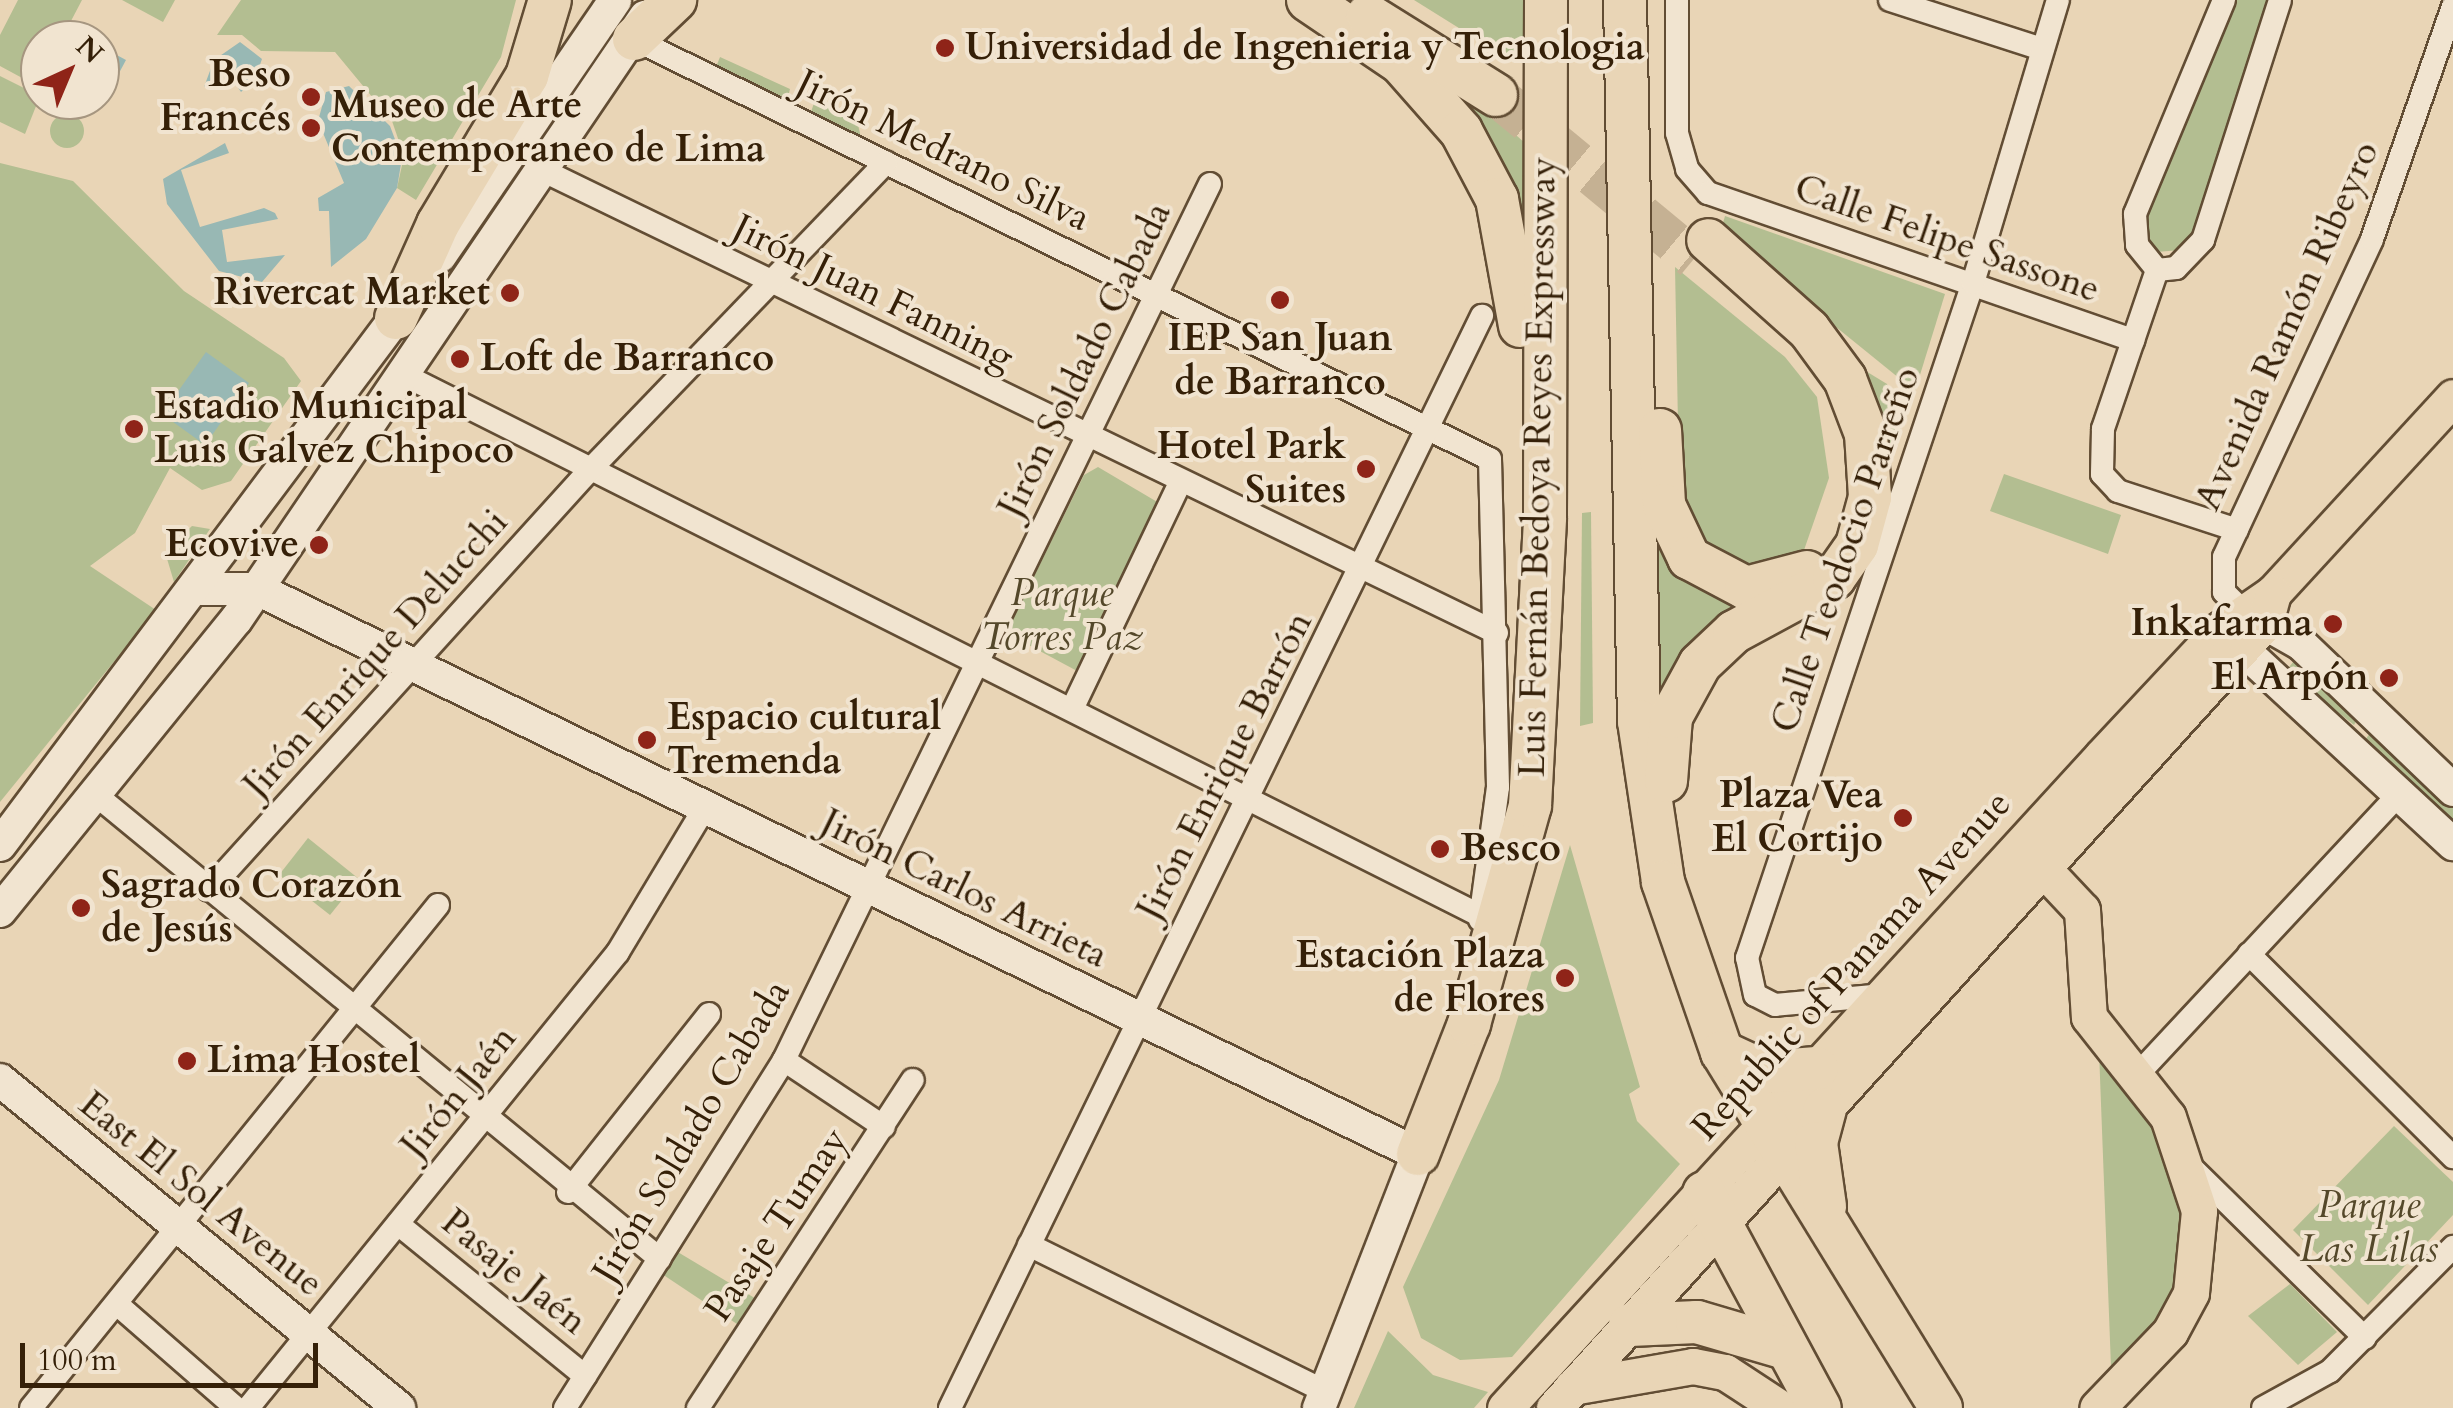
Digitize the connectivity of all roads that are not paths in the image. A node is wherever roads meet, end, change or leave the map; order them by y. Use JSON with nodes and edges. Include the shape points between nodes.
{"nodes":[{"id":1,"x":550,"y":0,"type":"edge"},
{"id":2,"x":654,"y":0,"type":"edge"},
{"id":3,"x":675,"y":0,"type":"edge"},
{"id":4,"x":1308,"y":0,"type":"edge"},
{"id":5,"x":1326,"y":0,"type":"edge"},
{"id":6,"x":1402,"y":0,"type":"edge"},
{"id":7,"x":1546,"y":0,"type":"edge"},
{"id":8,"x":1626,"y":0,"type":"edge"},
{"id":9,"x":1645,"y":0,"type":"edge"},
{"id":10,"x":1676,"y":0,"type":"edge"},
{"id":11,"x":1890,"y":0,"type":"edge"},
{"id":12,"x":2058,"y":0,"type":"edge"},
{"id":13,"x":2224,"y":0,"type":"edge"},
{"id":14,"x":2280,"y":0,"type":"edge"},
{"id":15,"x":2453,"y":7,"type":"edge"},
{"id":16,"x":615,"y":14,"type":"edge"},
{"id":17,"x":2042,"y":49,"type":"junction"},
{"id":18,"x":1626,"y":97,"type":"junction"},
{"id":19,"x":886,"y":162,"type":"junction"},
{"id":20,"x":544,"y":170,"type":"junction"},
{"id":21,"x":1210,"y":184,"type":"dead end"},
{"id":22,"x":2157,"y":270,"type":"junction"},
{"id":23,"x":1628,"y":274,"type":"junction"},
{"id":24,"x":768,"y":282,"type":"junction"},
{"id":25,"x":1974,"y":282,"type":"junction"},
{"id":26,"x":1153,"y":290,"type":"junction"},
{"id":27,"x":1482,"y":316,"type":"dead end"},
{"id":28,"x":396,"y":318,"type":"junction"},
{"id":29,"x":2133,"y":340,"type":"junction"},
{"id":30,"x":404,"y":375,"type":"junction"},
{"id":31,"x":2453,"y":397,"type":"edge"},
{"id":32,"x":1430,"y":428,"type":"junction"},
{"id":33,"x":1088,"y":435,"type":"junction"},
{"id":34,"x":587,"y":473,"type":"junction"},
{"id":35,"x":1181,"y":480,"type":"junction"},
{"id":36,"x":2237,"y":530,"type":"junction"},
{"id":37,"x":1362,"y":569,"type":"junction"},
{"id":38,"x":201,"y":589,"type":"junction"},
{"id":39,"x":257,"y":589,"type":"junction"},
{"id":40,"x":2249,"y":621,"type":"junction"},
{"id":41,"x":1497,"y":633,"type":"junction"},
{"id":42,"x":981,"y":658,"type":"junction"},
{"id":43,"x":411,"y":664,"type":"junction"},
{"id":44,"x":1074,"y":705,"type":"junction"},
{"id":45,"x":2375,"y":714,"type":"junction"},
{"id":46,"x":2346,"y":744,"type":"junction"},
{"id":47,"x":2448,"y":775,"type":"edge"},
{"id":48,"x":2400,"y":793,"type":"junction"},
{"id":49,"x":96,"y":795,"type":"junction"},
{"id":50,"x":1253,"y":796,"type":"junction"},
{"id":51,"x":1530,"y":806,"type":"junction"},
{"id":52,"x":705,"y":807,"type":"junction"},
{"id":53,"x":2453,"y":844,"type":"edge"},
{"id":54,"x":0,"y":845,"type":"edge"},
{"id":55,"x":34,"y":870,"type":"junction"},
{"id":56,"x":1998,"y":870,"type":"junction"},
{"id":57,"x":2039,"y":870,"type":"junction"},
{"id":58,"x":866,"y":886,"type":"junction"},
{"id":59,"x":0,"y":887,"type":"edge"},
{"id":60,"x":209,"y":890,"type":"junction"},
{"id":61,"x":438,"y":904,"type":"dead end"},
{"id":62,"x":0,"y":911,"type":"edge"},
{"id":63,"x":1481,"y":916,"type":"junction"},
{"id":64,"x":2249,"y":954,"type":"junction"},
{"id":65,"x":1688,"y":970,"type":"junction"},
{"id":66,"x":1884,"y":995,"type":"junction"},
{"id":67,"x":353,"y":1011,"type":"junction"},
{"id":68,"x":709,"y":1014,"type":"dead end"},
{"id":69,"x":1137,"y":1018,"type":"junction"},
{"id":70,"x":1722,"y":1052,"type":"junction"},
{"id":71,"x":784,"y":1060,"type":"junction"},
{"id":72,"x":2138,"y":1074,"type":"junction"},
{"id":73,"x":0,"y":1080,"type":"edge"},
{"id":74,"x":913,"y":1080,"type":"dead end"},
{"id":75,"x":1821,"y":1088,"type":"junction"},
{"id":76,"x":482,"y":1119,"type":"junction"},
{"id":77,"x":884,"y":1127,"type":"junction"},
{"id":78,"x":1774,"y":1139,"type":"junction"},
{"id":79,"x":1418,"y":1154,"type":"junction"},
{"id":80,"x":2453,"y":1157,"type":"edge"},
{"id":81,"x":2190,"y":1166,"type":"junction"},
{"id":82,"x":568,"y":1192,"type":"junction"},
{"id":83,"x":1712,"y":1210,"type":"junction"},
{"id":84,"x":398,"y":1224,"type":"junction"},
{"id":85,"x":1829,"y":1226,"type":"junction"},
{"id":86,"x":180,"y":1230,"type":"junction"},
{"id":87,"x":1029,"y":1245,"type":"junction"},
{"id":88,"x":2453,"y":1247,"type":"edge"},
{"id":89,"x":660,"y":1260,"type":"junction"},
{"id":90,"x":118,"y":1305,"type":"junction"},
{"id":91,"x":1630,"y":1325,"type":"junction"},
{"id":92,"x":309,"y":1334,"type":"junction"},
{"id":93,"x":2365,"y":1338,"type":"junction"},
{"id":94,"x":1782,"y":1347,"type":"junction"},
{"id":95,"x":585,"y":1376,"type":"junction"},
{"id":96,"x":1563,"y":1398,"type":"edge"},
{"id":97,"x":1322,"y":1400,"type":"edge"},
{"id":98,"x":31,"y":1408,"type":"edge"},
{"id":99,"x":236,"y":1408,"type":"edge"},
{"id":100,"x":248,"y":1408,"type":"edge"},
{"id":101,"x":399,"y":1408,"type":"edge"},
{"id":102,"x":565,"y":1408,"type":"edge"},
{"id":103,"x":698,"y":1408,"type":"edge"},
{"id":104,"x":950,"y":1408,"type":"edge"},
{"id":105,"x":1505,"y":1408,"type":"edge"},
{"id":106,"x":1780,"y":1408,"type":"edge"},
{"id":107,"x":1820,"y":1408,"type":"edge"},
{"id":108,"x":1941,"y":1408,"type":"edge"},
{"id":109,"x":2097,"y":1408,"type":"edge"},
{"id":110,"x":2263,"y":1408,"type":"edge"}],
"edges":[{"from":1,"to":28,"type":"highway","via":[[527,76],[438,224]]},
{"from":2,"to":16,"type":"main road"},
{"from":3,"to":16,"type":"highway"},
{"from":4,"to":51,"type":"highway","via":[[1391,55],[1442,106],[1480,162],[1514,254]]},
{"from":5,"to":6,"type":"highway","via":[[1421,40],[1504,86]]},
{"from":7,"to":51,"type":"highway","name":"Luis Fernán Bedoya Reyes Expressway","via":[[1544,576]]},
{"from":8,"to":18,"type":"highway"},
{"from":9,"to":18,"type":"highway"},
{"from":10,"to":25,"type":"street","name":"Calle Felipe Sassone","via":[[1673,84],[1687,169],[1708,193]]},
{"from":11,"to":17,"type":"street"},
{"from":12,"to":17,"type":"street","name":"Calle Teodocio Parreño"},
{"from":13,"to":22,"type":"street","via":[[2136,214],[2137,245]]},
{"from":14,"to":22,"type":"street","via":[[2203,240],[2176,268]]},
{"from":15,"to":36,"type":"street","name":"Avenida Ramón Ribeyro","via":[[2372,239]]},
{"from":16,"to":19,"type":"street","name":"Jirón Medrano Silva"},
{"from":16,"to":20,"type":"main road"},
{"from":16,"to":28,"type":"main road"},
{"from":17,"to":25,"type":"street","name":"Calle Teodocio Parreño"},
{"from":18,"to":23,"type":"highway"},
{"from":19,"to":24,"type":"street","name":"Jirón Enrique Delucchi"},
{"from":19,"to":26,"type":"street","name":"Jirón Medrano Silva"},
{"from":20,"to":24,"type":"street","name":"Jirón Juan Fanning"},
{"from":20,"to":30,"type":"main road"},
{"from":21,"to":26,"type":"street","name":"Jirón Soldado Cabada"},
{"from":22,"to":29,"type":"street"},
{"from":23,"to":65,"type":"highway","via":[[1639,721],[1662,882]]},
{"from":23,"to":65,"type":"highway","via":[[1658,371],[1672,532],[1722,582],[1785,583],[1823,558],[1840,527],[1850,473],[1844,433],[1804,360],[1701,250],[1830,355],[1860,410],[1872,477],[1862,533],[1843,568],[1721,642],[1671,717],[1664,764]]},
{"from":24,"to":33,"type":"street","name":"Jirón Juan Fanning"},
{"from":24,"to":34,"type":"street","name":"Jirón Enrique Delucchi"},
{"from":25,"to":29,"type":"street","name":"Calle Felipe Sassone"},
{"from":25,"to":66,"type":"street","name":"Calle Teodocio Parreño","via":[[1747,958],[1755,995],[1775,1005]]},
{"from":26,"to":32,"type":"street","name":"Jirón Medrano Silva"},
{"from":26,"to":33,"type":"street","name":"Jirón Soldado Cabada"},
{"from":27,"to":32,"type":"street","name":"Jirón Enrique Barrón"},
{"from":28,"to":38,"type":"main road"},
{"from":29,"to":36,"type":"street","via":[[2103,429],[2102,474],[2118,491]]},
{"from":30,"to":34,"type":"street"},
{"from":30,"to":39,"type":"main road"},
{"from":31,"to":40,"type":"main road","name":"Republic of Panama Avenue"},
{"from":32,"to":37,"type":"street","name":"Jirón Enrique Barrón"},
{"from":32,"to":41,"type":"street","name":"Jirón Medrano Silva","via":[[1490,460]]},
{"from":33,"to":35,"type":"street","name":"Jirón Juan Fanning"},
{"from":33,"to":42,"type":"street","name":"Jirón Soldado Cabada"},
{"from":34,"to":42,"type":"street"},
{"from":34,"to":43,"type":"street","name":"Jirón Enrique Delucchi"},
{"from":35,"to":37,"type":"street","name":"Jirón Juan Fanning"},
{"from":35,"to":44,"type":"street"},
{"from":36,"to":40,"type":"street","name":"Avenida Ramón Ribeyro","via":[[2221,582]]},
{"from":37,"to":41,"type":"street","name":"Jirón Juan Fanning"},
{"from":37,"to":50,"type":"street","name":"Jirón Enrique Barrón"},
{"from":38,"to":39,"type":"main road","name":"Jirón Carlos Arrieta"},
{"from":38,"to":54,"type":"main road"},
{"from":39,"to":43,"type":"main road","name":"Jirón Carlos Arrieta"},
{"from":39,"to":49,"type":"main road"},
{"from":40,"to":45,"type":"main road"},
{"from":40,"to":46,"type":"main road"},
{"from":40,"to":56,"type":"main road","name":"Republic of Panama Avenue"},
{"from":40,"to":57,"type":"main road","name":"Republic of Panama Avenue"},
{"from":41,"to":63,"type":"street","via":[[1498,787]]},
{"from":42,"to":44,"type":"street"},
{"from":42,"to":58,"type":"street","name":"Jirón Soldado Cabada"},
{"from":43,"to":52,"type":"main road","name":"Jirón Carlos Arrieta"},
{"from":43,"to":60,"type":"street","name":"Jirón Enrique Delucchi"},
{"from":44,"to":50,"type":"street"},
{"from":45,"to":46,"type":"main road"},
{"from":45,"to":47,"type":"main road"},
{"from":46,"to":48,"type":"main road"},
{"from":48,"to":53,"type":"main road"},
{"from":48,"to":64,"type":"street"},
{"from":49,"to":55,"type":"main road"},
{"from":49,"to":60,"type":"street"},
{"from":50,"to":63,"type":"street"},
{"from":50,"to":69,"type":"street","name":"Jirón Enrique Barrón"},
{"from":51,"to":79,"type":"highway","name":"Luis Fernán Bedoya Reyes Expressway","via":[[1491,956]]},
{"from":52,"to":58,"type":"main road","name":"Jirón Carlos Arrieta"},
{"from":52,"to":76,"type":"street","name":"Jirón Jaén","via":[[618,952]]},
{"from":55,"to":59,"type":"main road"},
{"from":55,"to":62,"type":"main road"},
{"from":56,"to":57,"type":"main road"},
{"from":56,"to":66,"type":"main road","name":"Republic of Panama Avenue"},
{"from":57,"to":72,"type":"main road","via":[[2082,910],[2089,1017]]},
{"from":57,"to":75,"type":"main road","name":"Republic of Panama Avenue"},
{"from":58,"to":69,"type":"main road","name":"Jirón Carlos Arrieta"},
{"from":58,"to":71,"type":"street","name":"Jirón Soldado Cabada"},
{"from":60,"to":67,"type":"street"},
{"from":61,"to":67,"type":"street"},
{"from":63,"to":79,"type":"street"},
{"from":64,"to":72,"type":"street"},
{"from":64,"to":80,"type":"street"},
{"from":65,"to":70,"type":"highway"},
{"from":66,"to":75,"type":"main road","name":"Republic of Panama Avenue"},
{"from":67,"to":76,"type":"street"},
{"from":67,"to":86,"type":"street"},
{"from":68,"to":82,"type":"street"},
{"from":69,"to":79,"type":"main road","name":"Jirón Carlos Arrieta"},
{"from":69,"to":87,"type":"street","name":"Jirón Enrique Barrón"},
{"from":70,"to":75,"type":"highway"},
{"from":70,"to":78,"type":"highway"},
{"from":71,"to":77,"type":"street"},
{"from":71,"to":89,"type":"street","name":"Jirón Soldado Cabada"},
{"from":72,"to":81,"type":"main road"},
{"from":73,"to":86,"type":"main road","name":"East El Sol Avenue"},
{"from":74,"to":77,"type":"street","name":"Pasaje Tumay"},
{"from":75,"to":78,"type":"main road","name":"Republic of Panama Avenue"},
{"from":75,"to":85,"type":"highway","via":[[1816,1143]]},
{"from":76,"to":82,"type":"street"},
{"from":76,"to":84,"type":"street","name":"Jirón Jaén"},
{"from":77,"to":103,"type":"street","name":"Pasaje Tumay"},
{"from":78,"to":83,"type":"main road","name":"Republic of Panama Avenue"},
{"from":78,"to":85,"type":"highway"},
{"from":79,"to":97,"type":"main road"},
{"from":81,"to":93,"type":"street"},
{"from":81,"to":109,"type":"main road","via":[[2199,1211],[2191,1294],[2170,1332]]},
{"from":82,"to":89,"type":"street"},
{"from":83,"to":91,"type":"main road","name":"Republic of Panama Avenue"},
{"from":83,"to":94,"type":"highway"},
{"from":83,"to":105,"type":"main road","name":"Republic of Panama Avenue"},
{"from":84,"to":92,"type":"street","name":"Jirón Jaén"},
{"from":84,"to":95,"type":"street","name":"Pasaje Jaén"},
{"from":85,"to":108,"type":"highway"},
{"from":86,"to":90,"type":"street"},
{"from":86,"to":92,"type":"main road","name":"East El Sol Avenue"},
{"from":87,"to":97,"type":"street"},
{"from":87,"to":104,"type":"street","name":"Jirón Enrique Barrón"},
{"from":88,"to":93,"type":"street"},
{"from":89,"to":95,"type":"street","name":"Jirón Soldado Cabada"},
{"from":90,"to":98,"type":"street"},
{"from":90,"to":99,"type":"street"},
{"from":91,"to":94,"type":"highway","via":[[1696,1322]]},
{"from":91,"to":96,"type":"main road","name":"Republic of Panama Avenue"},
{"from":92,"to":100,"type":"street","name":"Jirón Jaén"},
{"from":92,"to":101,"type":"main road","name":"East El Sol Avenue"},
{"from":93,"to":110,"type":"street","via":[[2330,1371]]},
{"from":94,"to":107,"type":"highway"},
{"from":95,"to":102,"type":"street","name":"Jirón Soldado Cabada"},
{"from":96,"to":106,"type":"main road","via":[[1692,1366],[1726,1372]]}]}
